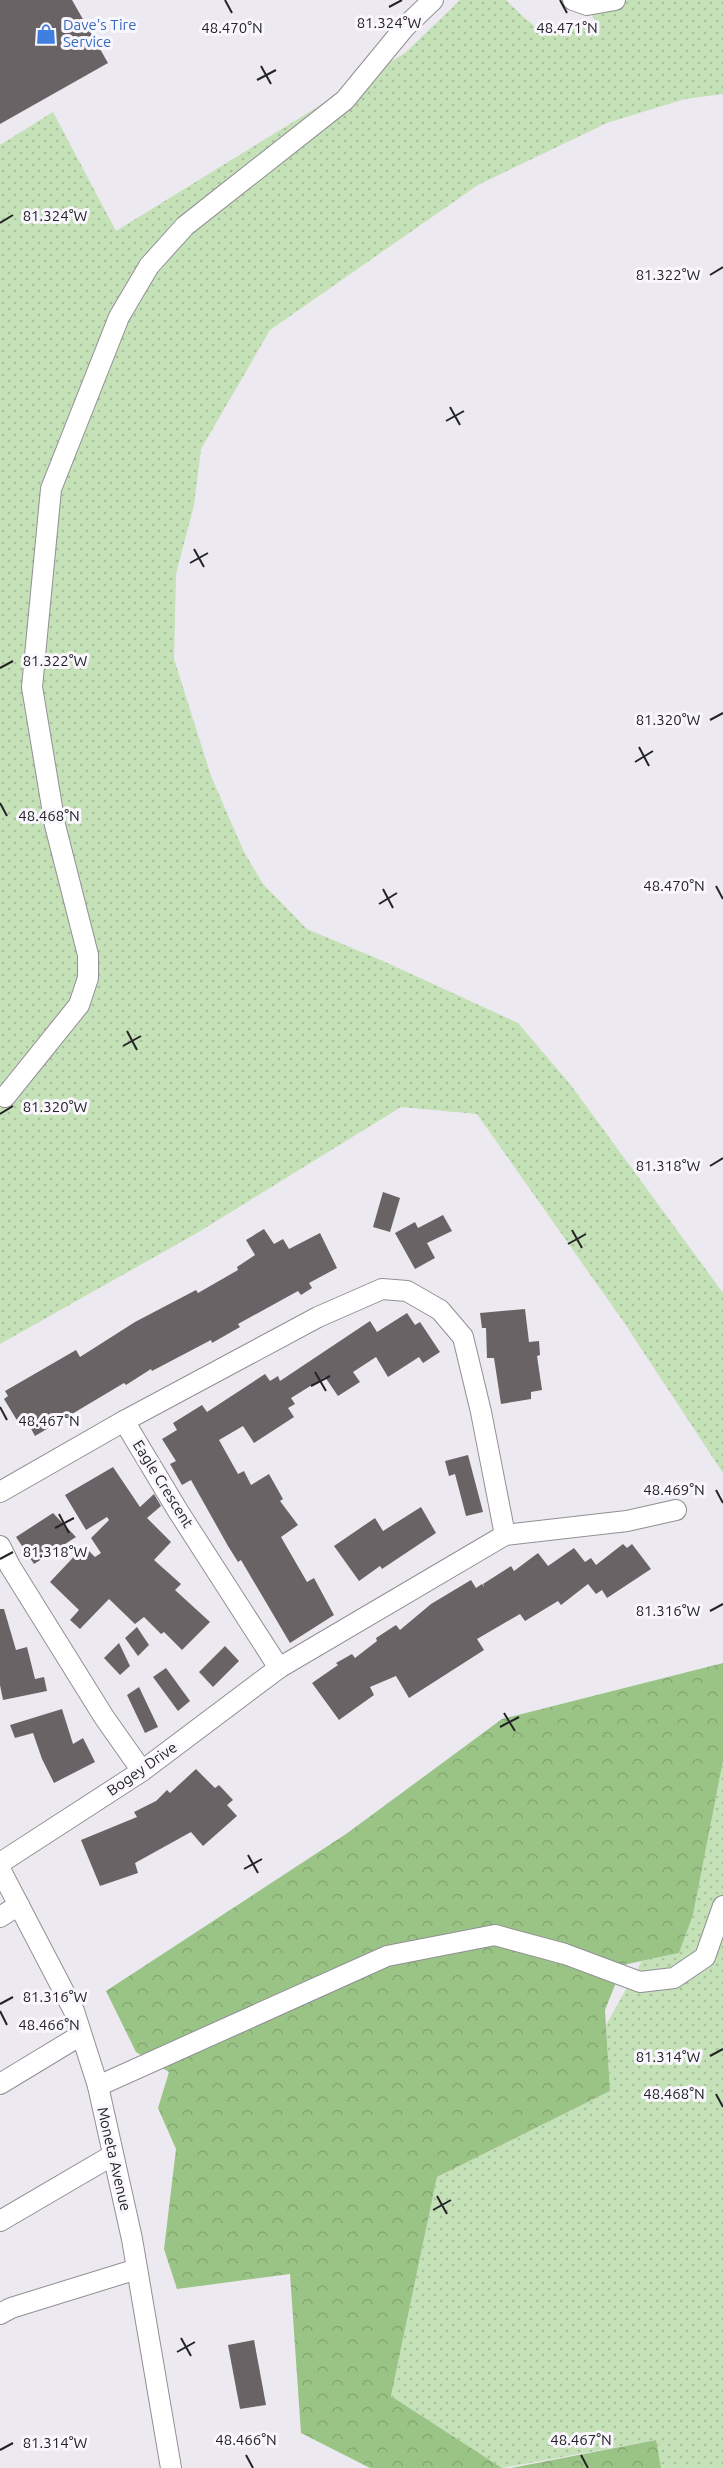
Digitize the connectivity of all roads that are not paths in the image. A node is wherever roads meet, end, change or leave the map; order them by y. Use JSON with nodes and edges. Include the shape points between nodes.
{"nodes":[{"id":1,"x":433,"y":0,"type":"edge"},
{"id":2,"x":573,"y":0,"type":"edge"},
{"id":3,"x":615,"y":0,"type":"edge"},
{"id":4,"x":5,"y":1097,"type":"dead end"},
{"id":5,"x":124,"y":1420,"type":"junction"},
{"id":6,"x":0,"y":1491,"type":"edge"},
{"id":7,"x":676,"y":1510,"type":"dead end"},
{"id":8,"x":506,"y":1535,"type":"junction"},
{"id":9,"x":0,"y":1546,"type":"edge"},
{"id":10,"x":279,"y":1668,"type":"junction"},
{"id":11,"x":142,"y":1771,"type":"junction"},
{"id":12,"x":0,"y":1863,"type":"edge"},
{"id":13,"x":0,"y":1869,"type":"edge"},
{"id":14,"x":19,"y":1905,"type":"junction"},
{"id":15,"x":723,"y":1906,"type":"edge"},
{"id":16,"x":0,"y":1917,"type":"edge"},
{"id":17,"x":81,"y":2035,"type":"junction"},
{"id":18,"x":0,"y":2084,"type":"edge"},
{"id":19,"x":98,"y":2086,"type":"junction"},
{"id":20,"x":113,"y":2155,"type":"junction"},
{"id":21,"x":0,"y":2221,"type":"edge"},
{"id":22,"x":137,"y":2269,"type":"junction"},
{"id":23,"x":0,"y":2314,"type":"edge"},
{"id":24,"x":171,"y":2468,"type":"edge"}],
"edges":[{"from":1,"to":4,"type":"street","via":[[405,27],[345,100],[185,226],[149,266],[119,317],[51,489],[32,687],[55,825],[88,955],[88,978],[79,1005]]},
{"from":2,"to":3,"type":"street","via":[[587,5]]},
{"from":5,"to":6,"type":"street"},
{"from":5,"to":8,"type":"street","via":[[318,1317],[382,1289],[407,1291],[440,1310],[463,1337]]},
{"from":5,"to":10,"type":"street","name":"Eagle Crescent"},
{"from":7,"to":8,"type":"street","via":[[627,1521]]},
{"from":8,"to":10,"type":"street","name":"Bogey Drive"},
{"from":9,"to":11,"type":"street","via":[[104,1717]]},
{"from":10,"to":11,"type":"street","name":"Bogey Drive"},
{"from":11,"to":12,"type":"street","name":"Bogey Drive"},
{"from":13,"to":14,"type":"street","name":"Moneta Avenue"},
{"from":14,"to":16,"type":"street"},
{"from":14,"to":17,"type":"street","name":"Moneta Avenue","via":[[74,2012]]},
{"from":15,"to":19,"type":"street","via":[[705,1957],[674,1978],[640,1982],[565,1954],[495,1935],[387,1956]]},
{"from":17,"to":18,"type":"street"},
{"from":17,"to":19,"type":"street","name":"Moneta Avenue"},
{"from":19,"to":20,"type":"street","name":"Moneta Avenue"},
{"from":20,"to":21,"type":"street"},
{"from":20,"to":22,"type":"street","name":"Moneta Avenue"},
{"from":22,"to":23,"type":"street"},
{"from":22,"to":24,"type":"street","name":"Moneta Avenue"}]}
